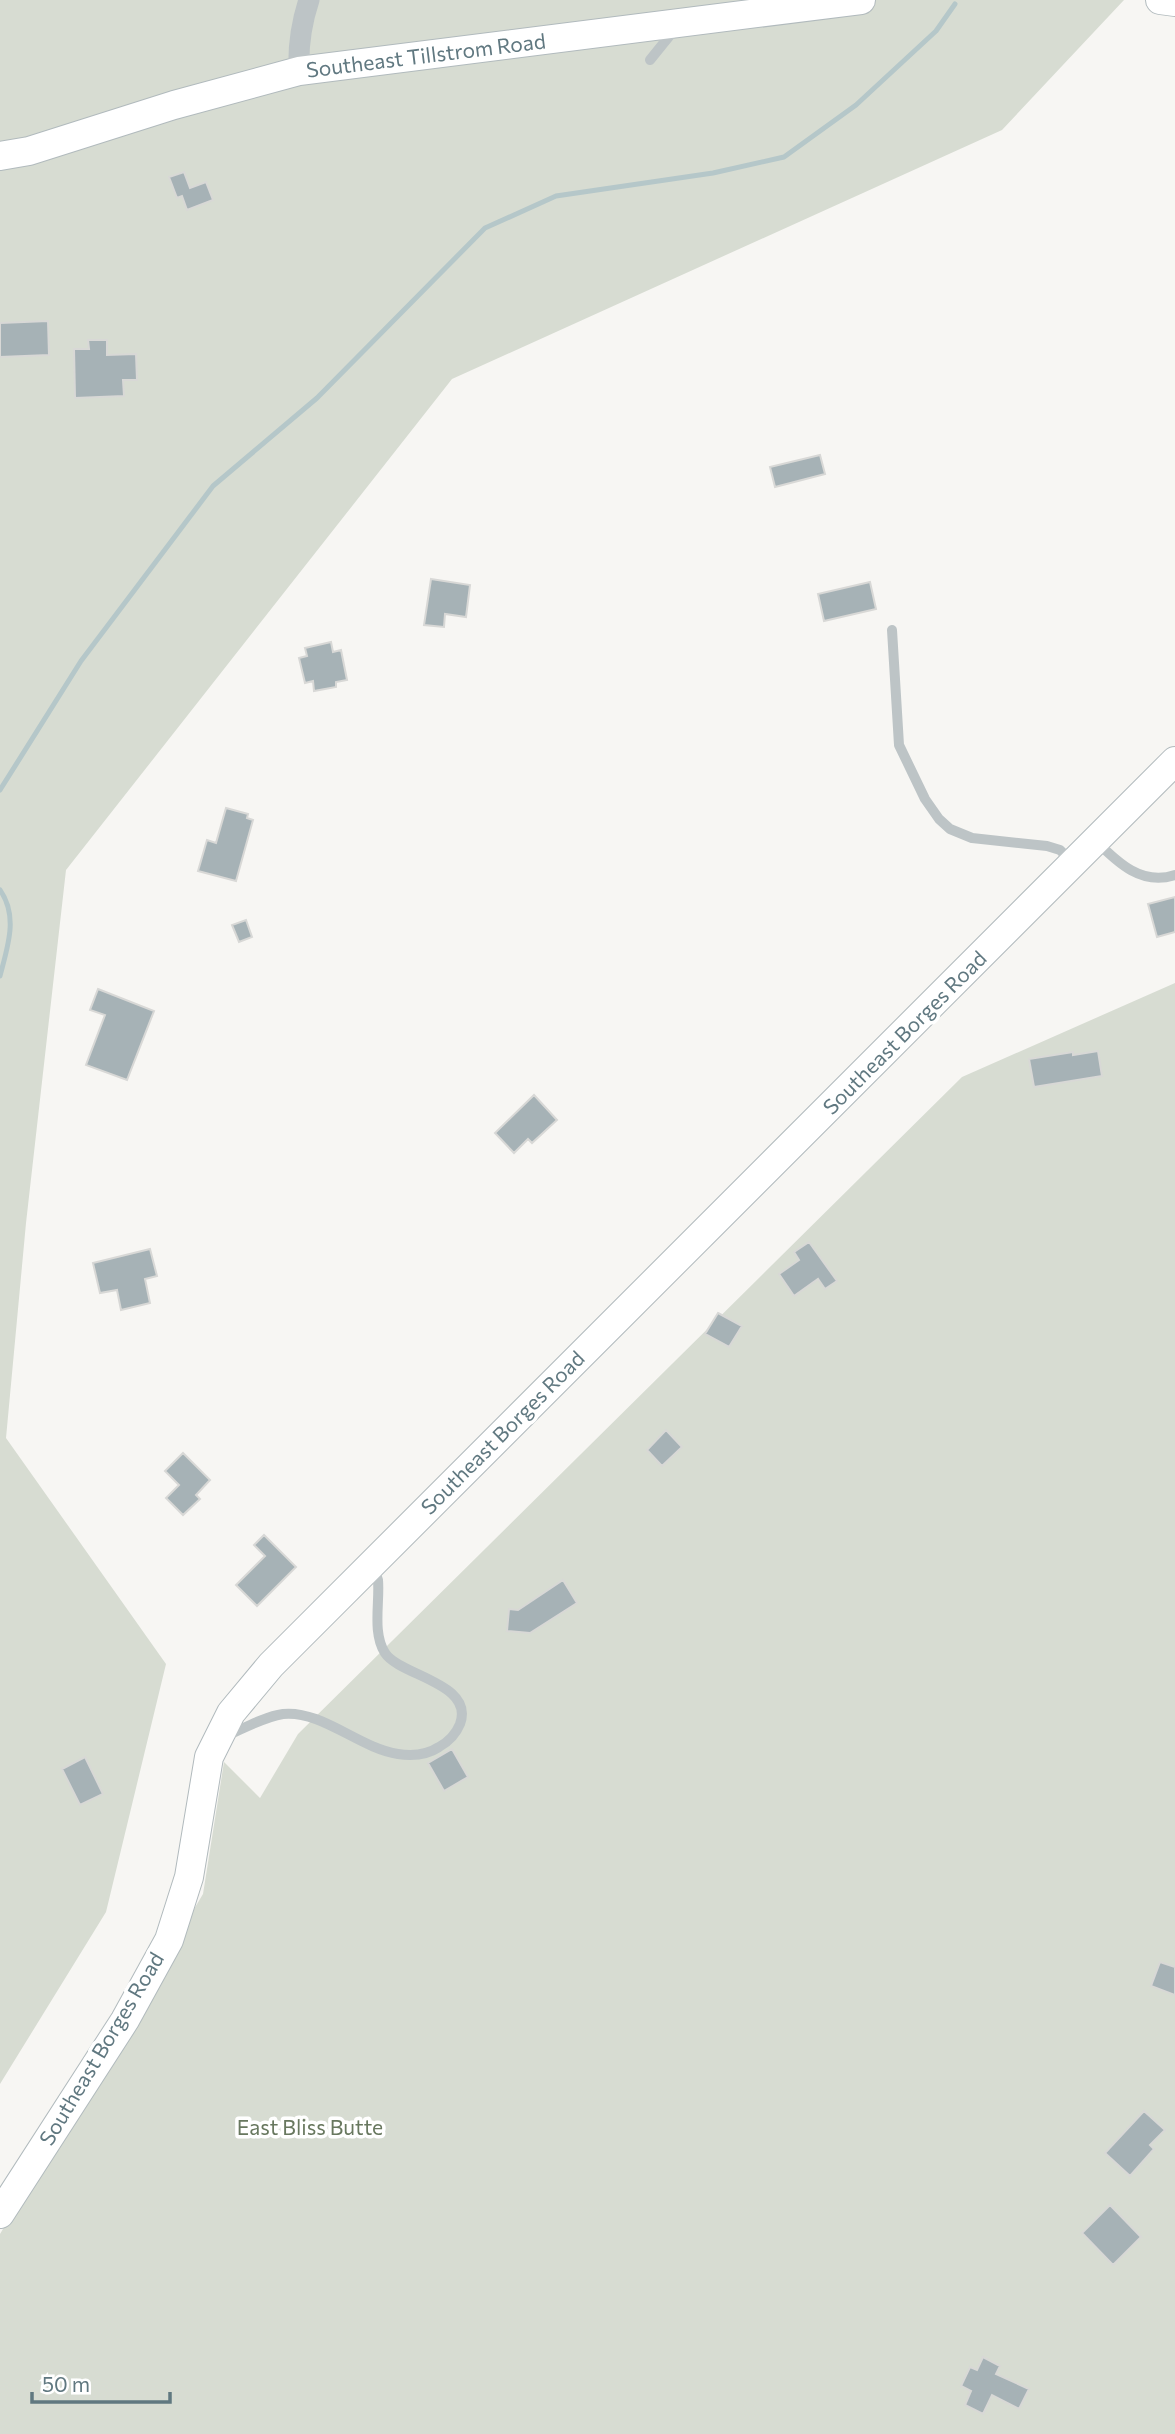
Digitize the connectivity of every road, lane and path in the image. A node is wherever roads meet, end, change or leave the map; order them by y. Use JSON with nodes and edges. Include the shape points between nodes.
{"nodes":[{"id":1,"x":309,"y":0,"type":"edge"},
{"id":2,"x":861,"y":0,"type":"edge"},
{"id":3,"x":1160,"y":0,"type":"edge"},
{"id":4,"x":1175,"y":2,"type":"edge"},
{"id":5,"x":778,"y":5,"type":"edge"},
{"id":6,"x":679,"y":24,"type":"junction"},
{"id":7,"x":650,"y":60,"type":"dead end"},
{"id":8,"x":299,"y":71,"type":"junction"},
{"id":9,"x":0,"y":156,"type":"edge"},
{"id":10,"x":892,"y":630,"type":"dead end"},
{"id":11,"x":1175,"y":761,"type":"edge"},
{"id":12,"x":1096,"y":841,"type":"junction"},
{"id":13,"x":1074,"y":864,"type":"junction"},
{"id":14,"x":1175,"y":875,"type":"edge"},
{"id":15,"x":370,"y":1566,"type":"junction"},
{"id":16,"x":215,"y":1741,"type":"junction"},
{"id":17,"x":0,"y":2214,"type":"edge"}],
"edges":[{"from":1,"to":8,"type":"street","via":[[298,48]]},
{"from":2,"to":5,"type":"street","name":"Southeast Tillstrom Road"},
{"from":3,"to":4,"type":"street"},
{"from":5,"to":6,"type":"street","name":"Southeast Tillstrom Road"},
{"from":6,"to":7,"type":"lane"},
{"from":6,"to":8,"type":"street","name":"Southeast Tillstrom Road"},
{"from":8,"to":9,"type":"street","name":"Southeast Tillstrom Road"},
{"from":10,"to":13,"type":"lane","via":[[899,746],[940,819],[972,838],[1060,850]]},
{"from":11,"to":12,"type":"street","name":"Southeast Borges Road"},
{"from":12,"to":13,"type":"street","name":"Southeast Borges Road"},
{"from":12,"to":14,"type":"lane","via":[[1137,874],[1149,878]]},
{"from":13,"to":15,"type":"street","name":"Southeast Borges Road"},
{"from":15,"to":16,"type":"street","name":"Southeast Borges Road","via":[[257,1681]]},
{"from":15,"to":16,"type":"lane","via":[[378,1580],[378,1628],[385,1653],[443,1686],[461,1710],[458,1728],[449,1740],[422,1754],[400,1754],[372,1748],[327,1724],[286,1714]]},
{"from":16,"to":17,"type":"street","name":"Southeast Borges Road","via":[[205,1774],[189,1877],[169,1940],[125,2020]]}]}
